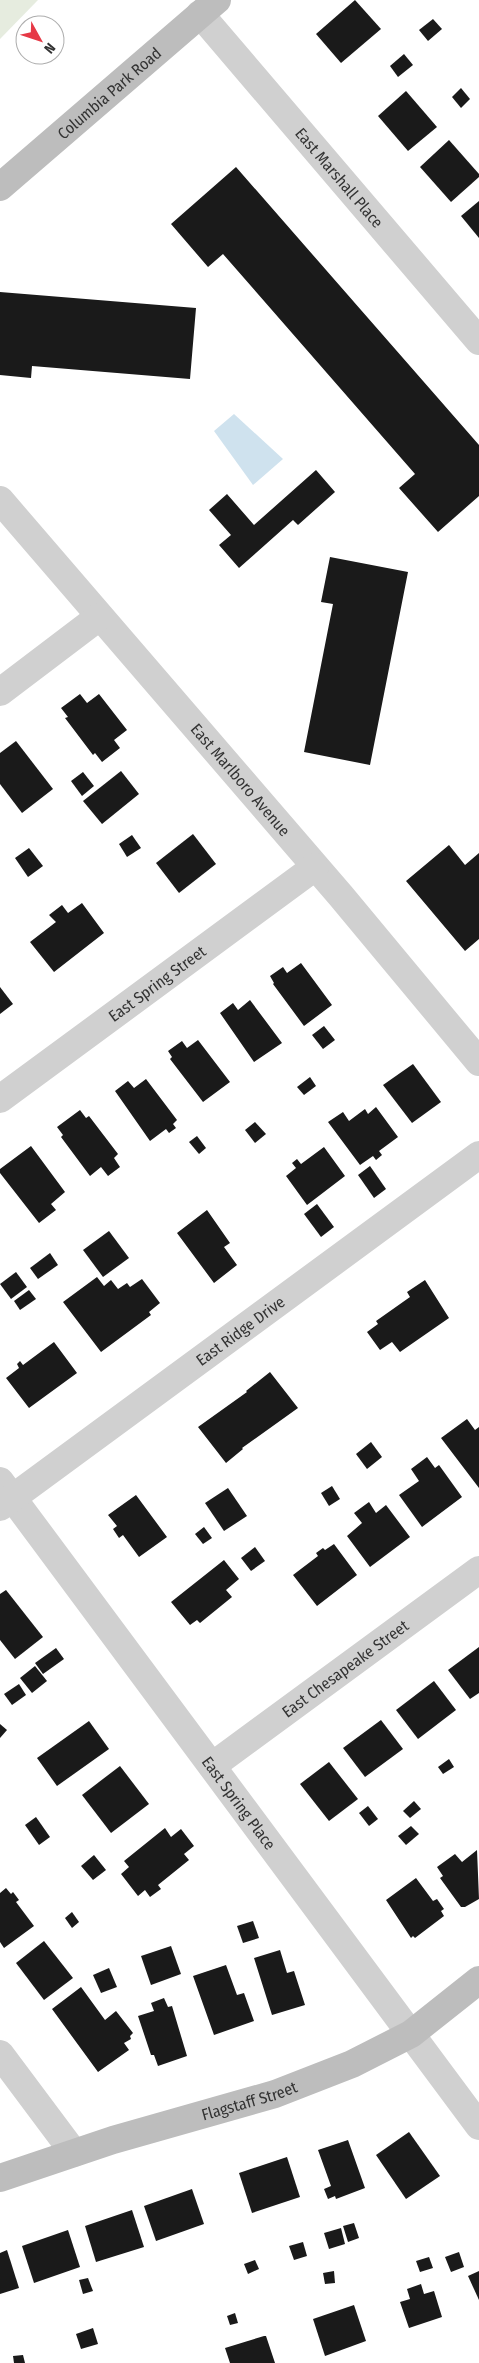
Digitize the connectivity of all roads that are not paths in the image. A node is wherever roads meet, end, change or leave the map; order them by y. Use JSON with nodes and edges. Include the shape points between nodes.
{"nodes":[{"id":1,"x":209,"y":7,"type":"edge"},
{"id":2,"x":0,"y":187,"type":"edge"},
{"id":3,"x":479,"y":341,"type":"edge"},
{"id":4,"x":0,"y":500,"type":"edge"},
{"id":5,"x":99,"y":617,"type":"junction"},
{"id":6,"x":0,"y":692,"type":"edge"},
{"id":7,"x":315,"y":867,"type":"junction"},
{"id":8,"x":479,"y":1062,"type":"edge"},
{"id":9,"x":0,"y":1099,"type":"edge"},
{"id":10,"x":479,"y":1156,"type":"edge"},
{"id":11,"x":4,"y":1495,"type":"edge"},
{"id":12,"x":479,"y":1570,"type":"edge"},
{"id":13,"x":212,"y":1766,"type":"junction"},
{"id":14,"x":479,"y":1980,"type":"edge"},
{"id":15,"x":411,"y":2034,"type":"junction"},
{"id":16,"x":0,"y":2054,"type":"edge"},
{"id":17,"x":479,"y":2126,"type":"edge"},
{"id":18,"x":74,"y":2153,"type":"junction"},
{"id":19,"x":0,"y":2178,"type":"edge"}],
"edges":[{"from":1,"to":2,"type":"street","name":"Columbia Park Road"},
{"from":1,"to":3,"type":"street","name":"East Marshall Place"},
{"from":4,"to":5,"type":"street","name":"East Marlboro Avenue"},
{"from":5,"to":6,"type":"street"},
{"from":5,"to":7,"type":"street","name":"East Marlboro Avenue"},
{"from":7,"to":8,"type":"street","name":"East Marlboro Avenue"},
{"from":7,"to":9,"type":"street","name":"East Spring Street"},
{"from":10,"to":11,"type":"street","name":"East Ridge Drive"},
{"from":11,"to":13,"type":"street","name":"East Spring Place"},
{"from":12,"to":13,"type":"street","name":"East Chesapeake Street"},
{"from":13,"to":15,"type":"street","name":"East Spring Place"},
{"from":14,"to":15,"type":"street","name":"Flagstaff Street"},
{"from":15,"to":17,"type":"street","name":"East Spring Place"},
{"from":15,"to":18,"type":"street","name":"Flagstaff Street","via":[[352,2064],[275,2094]]},
{"from":16,"to":18,"type":"street"},
{"from":18,"to":19,"type":"street","name":"Flagstaff Street"}]}
